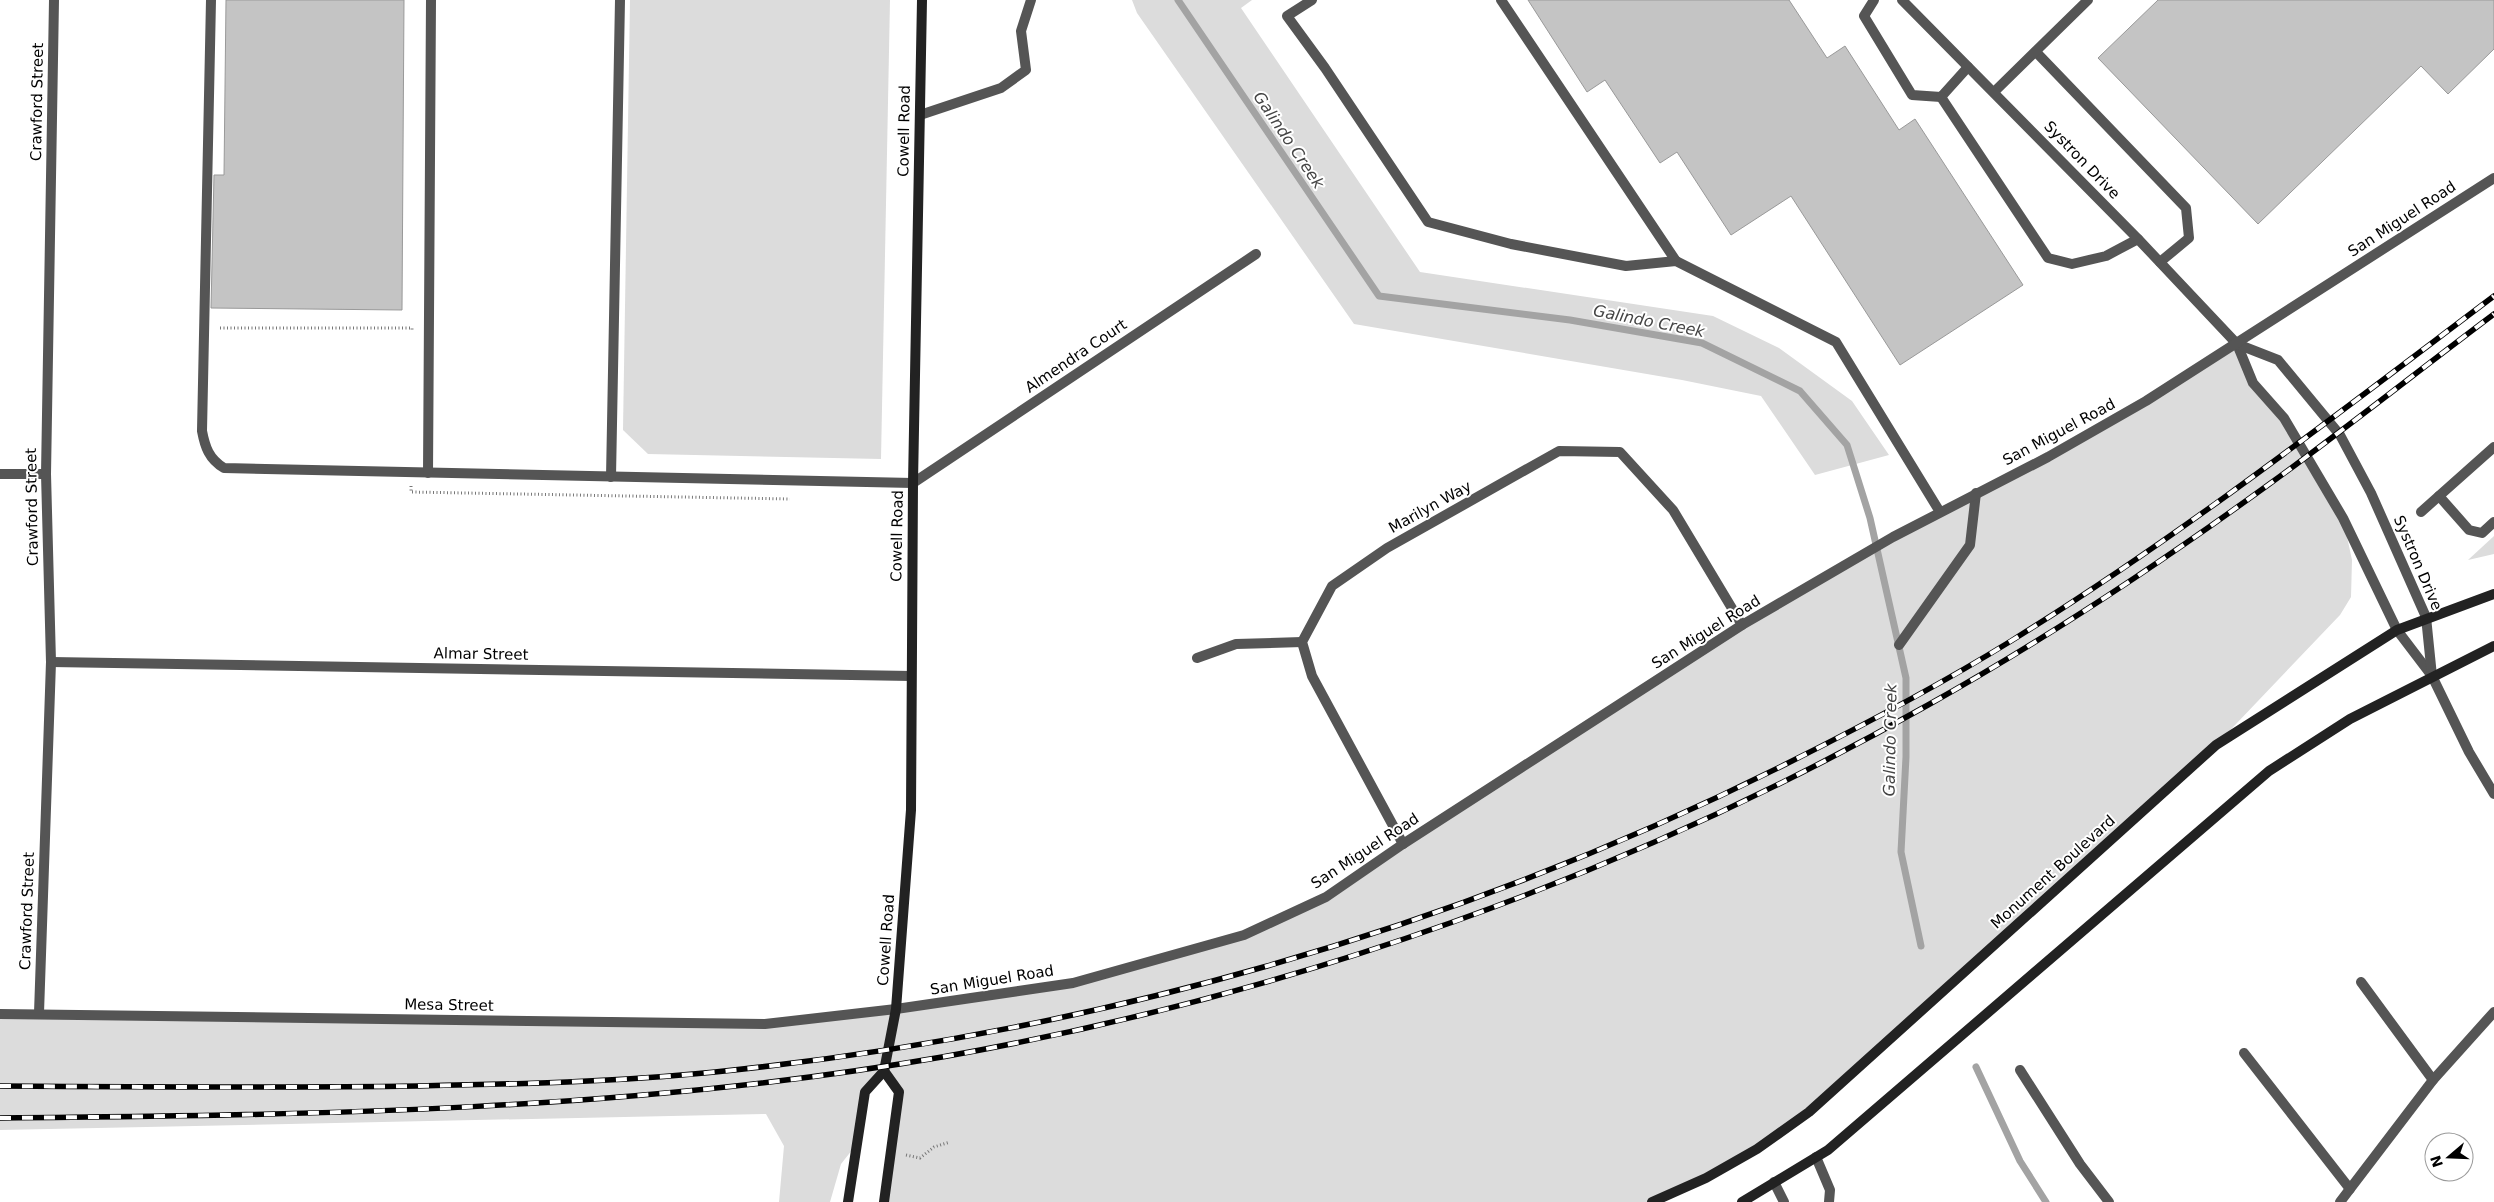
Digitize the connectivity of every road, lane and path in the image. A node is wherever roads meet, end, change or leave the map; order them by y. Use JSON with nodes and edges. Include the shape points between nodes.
{"nodes":[{"id":1,"x":54,"y":0,"type":"edge"},
{"id":2,"x":211,"y":0,"type":"edge"},
{"id":3,"x":432,"y":0,"type":"edge"},
{"id":4,"x":620,"y":0,"type":"edge"},
{"id":5,"x":922,"y":0,"type":"edge"},
{"id":6,"x":1031,"y":0,"type":"edge"},
{"id":7,"x":1312,"y":0,"type":"edge"},
{"id":8,"x":1501,"y":0,"type":"edge"},
{"id":9,"x":1874,"y":0,"type":"edge"},
{"id":10,"x":1902,"y":0,"type":"edge"},
{"id":11,"x":2088,"y":0,"type":"edge"},
{"id":12,"x":2036,"y":52,"type":"junction"},
{"id":13,"x":1968,"y":66,"type":"junction"},
{"id":14,"x":1994,"y":92,"type":"junction"},
{"id":15,"x":1941,"y":97,"type":"junction"},
{"id":16,"x":920,"y":115,"type":"junction"},
{"id":17,"x":2494,"y":178,"type":"edge"},
{"id":18,"x":2138,"y":239,"type":"junction"},
{"id":19,"x":1256,"y":254,"type":"dead end"},
{"id":20,"x":1676,"y":261,"type":"junction"},
{"id":21,"x":2160,"y":262,"type":"junction"},
{"id":22,"x":215,"y":328,"type":"dead end"},
{"id":23,"x":412,"y":337,"type":"dead end"},
{"id":24,"x":2238,"y":344,"type":"junction"},
{"id":25,"x":2494,"y":448,"type":"edge"},
{"id":26,"x":412,"y":472,"type":"junction"},
{"id":27,"x":428,"y":473,"type":"junction"},
{"id":28,"x":0,"y":474,"type":"edge"},
{"id":29,"x":46,"y":474,"type":"junction"},
{"id":30,"x":611,"y":477,"type":"junction"},
{"id":31,"x":913,"y":483,"type":"junction"},
{"id":32,"x":1976,"y":493,"type":"junction"},
{"id":33,"x":2439,"y":496,"type":"junction"},
{"id":34,"x":796,"y":499,"type":"dead end"},
{"id":35,"x":1940,"y":512,"type":"junction"},
{"id":36,"x":2421,"y":512,"type":"dead end"},
{"id":37,"x":2494,"y":522,"type":"edge"},
{"id":38,"x":2494,"y":594,"type":"edge"},
{"id":39,"x":2426,"y":617,"type":"junction"},
{"id":40,"x":1742,"y":625,"type":"junction"},
{"id":41,"x":2397,"y":630,"type":"junction"},
{"id":42,"x":1302,"y":642,"type":"junction"},
{"id":43,"x":1899,"y":645,"type":"dead end"},
{"id":44,"x":2494,"y":646,"type":"edge"},
{"id":45,"x":1197,"y":658,"type":"dead end"},
{"id":46,"x":51,"y":662,"type":"junction"},
{"id":47,"x":911,"y":676,"type":"junction"},
{"id":48,"x":2432,"y":676,"type":"junction"},
{"id":49,"x":2494,"y":794,"type":"edge"},
{"id":50,"x":1403,"y":844,"type":"junction"},
{"id":51,"x":2361,"y":982,"type":"dead end"},
{"id":52,"x":896,"y":1009,"type":"junction"},
{"id":53,"x":2494,"y":1012,"type":"edge"},
{"id":54,"x":38,"y":1013,"type":"junction"},
{"id":55,"x":0,"y":1014,"type":"edge"},
{"id":56,"x":2244,"y":1052,"type":"dead end"},
{"id":57,"x":2020,"y":1070,"type":"dead end"},
{"id":58,"x":884,"y":1071,"type":"junction"},
{"id":59,"x":2433,"y":1080,"type":"junction"},
{"id":60,"x":950,"y":1142,"type":"dead end"},
{"id":61,"x":891,"y":1150,"type":"junction"},
{"id":62,"x":1816,"y":1157,"type":"junction"},
{"id":63,"x":1774,"y":1182,"type":"junction"},
{"id":64,"x":2350,"y":1189,"type":"junction"},
{"id":65,"x":1747,"y":1201,"type":"edge"},
{"id":66,"x":848,"y":1202,"type":"edge"},
{"id":67,"x":884,"y":1202,"type":"edge"},
{"id":68,"x":1652,"y":1202,"type":"edge"},
{"id":69,"x":1784,"y":1202,"type":"edge"},
{"id":70,"x":1829,"y":1202,"type":"edge"},
{"id":71,"x":2109,"y":1202,"type":"edge"},
{"id":72,"x":2340,"y":1202,"type":"edge"}],
"edges":[{"from":1,"to":29,"type":"street","name":"Crawford Street"},
{"from":2,"to":26,"type":"street","via":[[202,430],[205,448],[214,463],[224,468]]},
{"from":3,"to":27,"type":"street"},
{"from":4,"to":30,"type":"street"},
{"from":5,"to":16,"type":"main road","name":"Cowell Road"},
{"from":6,"to":16,"type":"street","via":[[1021,31],[1026,70],[1001,88]]},
{"from":7,"to":20,"type":"street","via":[[1286,16],[1325,68],[1428,222],[1511,244],[1626,266]]},
{"from":8,"to":20,"type":"street"},
{"from":9,"to":15,"type":"street","via":[[1864,16],[1912,95]]},
{"from":10,"to":13,"type":"street","name":"Systron Drive"},
{"from":11,"to":12,"type":"street"},
{"from":12,"to":14,"type":"street"},
{"from":12,"to":21,"type":"street","via":[[2186,208],[2188,238]]},
{"from":13,"to":14,"type":"street","name":"Systron Drive"},
{"from":13,"to":15,"type":"street"},
{"from":14,"to":18,"type":"street","name":"Systron Drive"},
{"from":15,"to":18,"type":"street","via":[[2048,258],[2072,264],[2106,256]]},
{"from":16,"to":31,"type":"main road","name":"Cowell Road"},
{"from":17,"to":24,"type":"street","name":"San Miguel Road"},
{"from":18,"to":21,"type":"street","name":"Systron Drive"},
{"from":19,"to":31,"type":"street","name":"Almendra Court"},
{"from":20,"to":35,"type":"street","via":[[1836,342]]},
{"from":21,"to":24,"type":"street","name":"Systron Drive"},
{"from":22,"to":23,"type":"path","via":[[412,328]]},
{"from":24,"to":32,"type":"street","name":"San Miguel Road","via":[[2048,457]]},
{"from":24,"to":39,"type":"street","name":"Systron Drive","via":[[2278,360],[2340,436],[2371,493]]},
{"from":24,"to":41,"type":"street","name":"Systron Drive","via":[[2253,384],[2284,418],[2343,518]]},
{"from":25,"to":33,"type":"street"},
{"from":26,"to":27,"type":"street"},
{"from":26,"to":34,"type":"path","via":[[411,492]]},
{"from":27,"to":30,"type":"street"},
{"from":28,"to":29,"type":"street"},
{"from":29,"to":46,"type":"street","name":"Crawford Street"},
{"from":30,"to":31,"type":"street"},
{"from":31,"to":47,"type":"main road","name":"Cowell Road"},
{"from":32,"to":35,"type":"street","name":"San Miguel Road"},
{"from":32,"to":43,"type":"street","via":[[1970,545]]},
{"from":33,"to":36,"type":"street"},
{"from":33,"to":37,"type":"street","via":[[2469,530],[2482,533]]},
{"from":35,"to":40,"type":"street","name":"San Miguel Road"},
{"from":38,"to":39,"type":"main road","name":"Monument Boulevard"},
{"from":39,"to":41,"type":"main road","name":"Monument Boulevard"},
{"from":39,"to":48,"type":"street","name":"Systron Drive"},
{"from":40,"to":42,"type":"street","name":"Marilyn Way","via":[[1673,510],[1620,452],[1559,452],[1387,548],[1332,586]]},
{"from":40,"to":50,"type":"street","name":"San Miguel Road"},
{"from":41,"to":48,"type":"street","name":"Systron Drive"},
{"from":41,"to":68,"type":"main road","name":"Monument Boulevard","via":[[2216,745],[1809,1112],[1757,1149],[1706,1178]]},
{"from":42,"to":45,"type":"street","via":[[1236,644]]},
{"from":42,"to":50,"type":"street","via":[[1312,676]]},
{"from":44,"to":48,"type":"main road"},
{"from":46,"to":47,"type":"street","name":"Almar Street"},
{"from":46,"to":54,"type":"street","name":"Crawford Street"},
{"from":47,"to":52,"type":"main road","name":"Cowell Road","via":[[911,810]]},
{"from":48,"to":49,"type":"street","via":[[2469,752]]},
{"from":48,"to":62,"type":"main road","via":[[2350,719],[2268,771],[1836,1144]]},
{"from":50,"to":52,"type":"street","name":"San Miguel Road","via":[[1326,897],[1244,935],[1073,982]]},
{"from":51,"to":59,"type":"street"},
{"from":52,"to":54,"type":"street","name":"Mesa Street","via":[[765,1024]]},
{"from":52,"to":58,"type":"main road","name":"Cowell Road"},
{"from":53,"to":59,"type":"street"},
{"from":54,"to":55,"type":"street","name":"Mesa Street"},
{"from":56,"to":64,"type":"street"},
{"from":57,"to":71,"type":"street","via":[[2080,1164]]},
{"from":58,"to":61,"type":"main road","via":[[899,1092]]},
{"from":58,"to":66,"type":"main road","via":[[865,1092]]},
{"from":59,"to":64,"type":"street"},
{"from":60,"to":61,"type":"path","via":[[934,1147],[920,1158]]},
{"from":61,"to":67,"type":"main road"},
{"from":62,"to":63,"type":"main road"},
{"from":62,"to":70,"type":"street","via":[[1830,1190]]},
{"from":63,"to":65,"type":"main road"},
{"from":63,"to":69,"type":"street"},
{"from":64,"to":72,"type":"street"}]}
